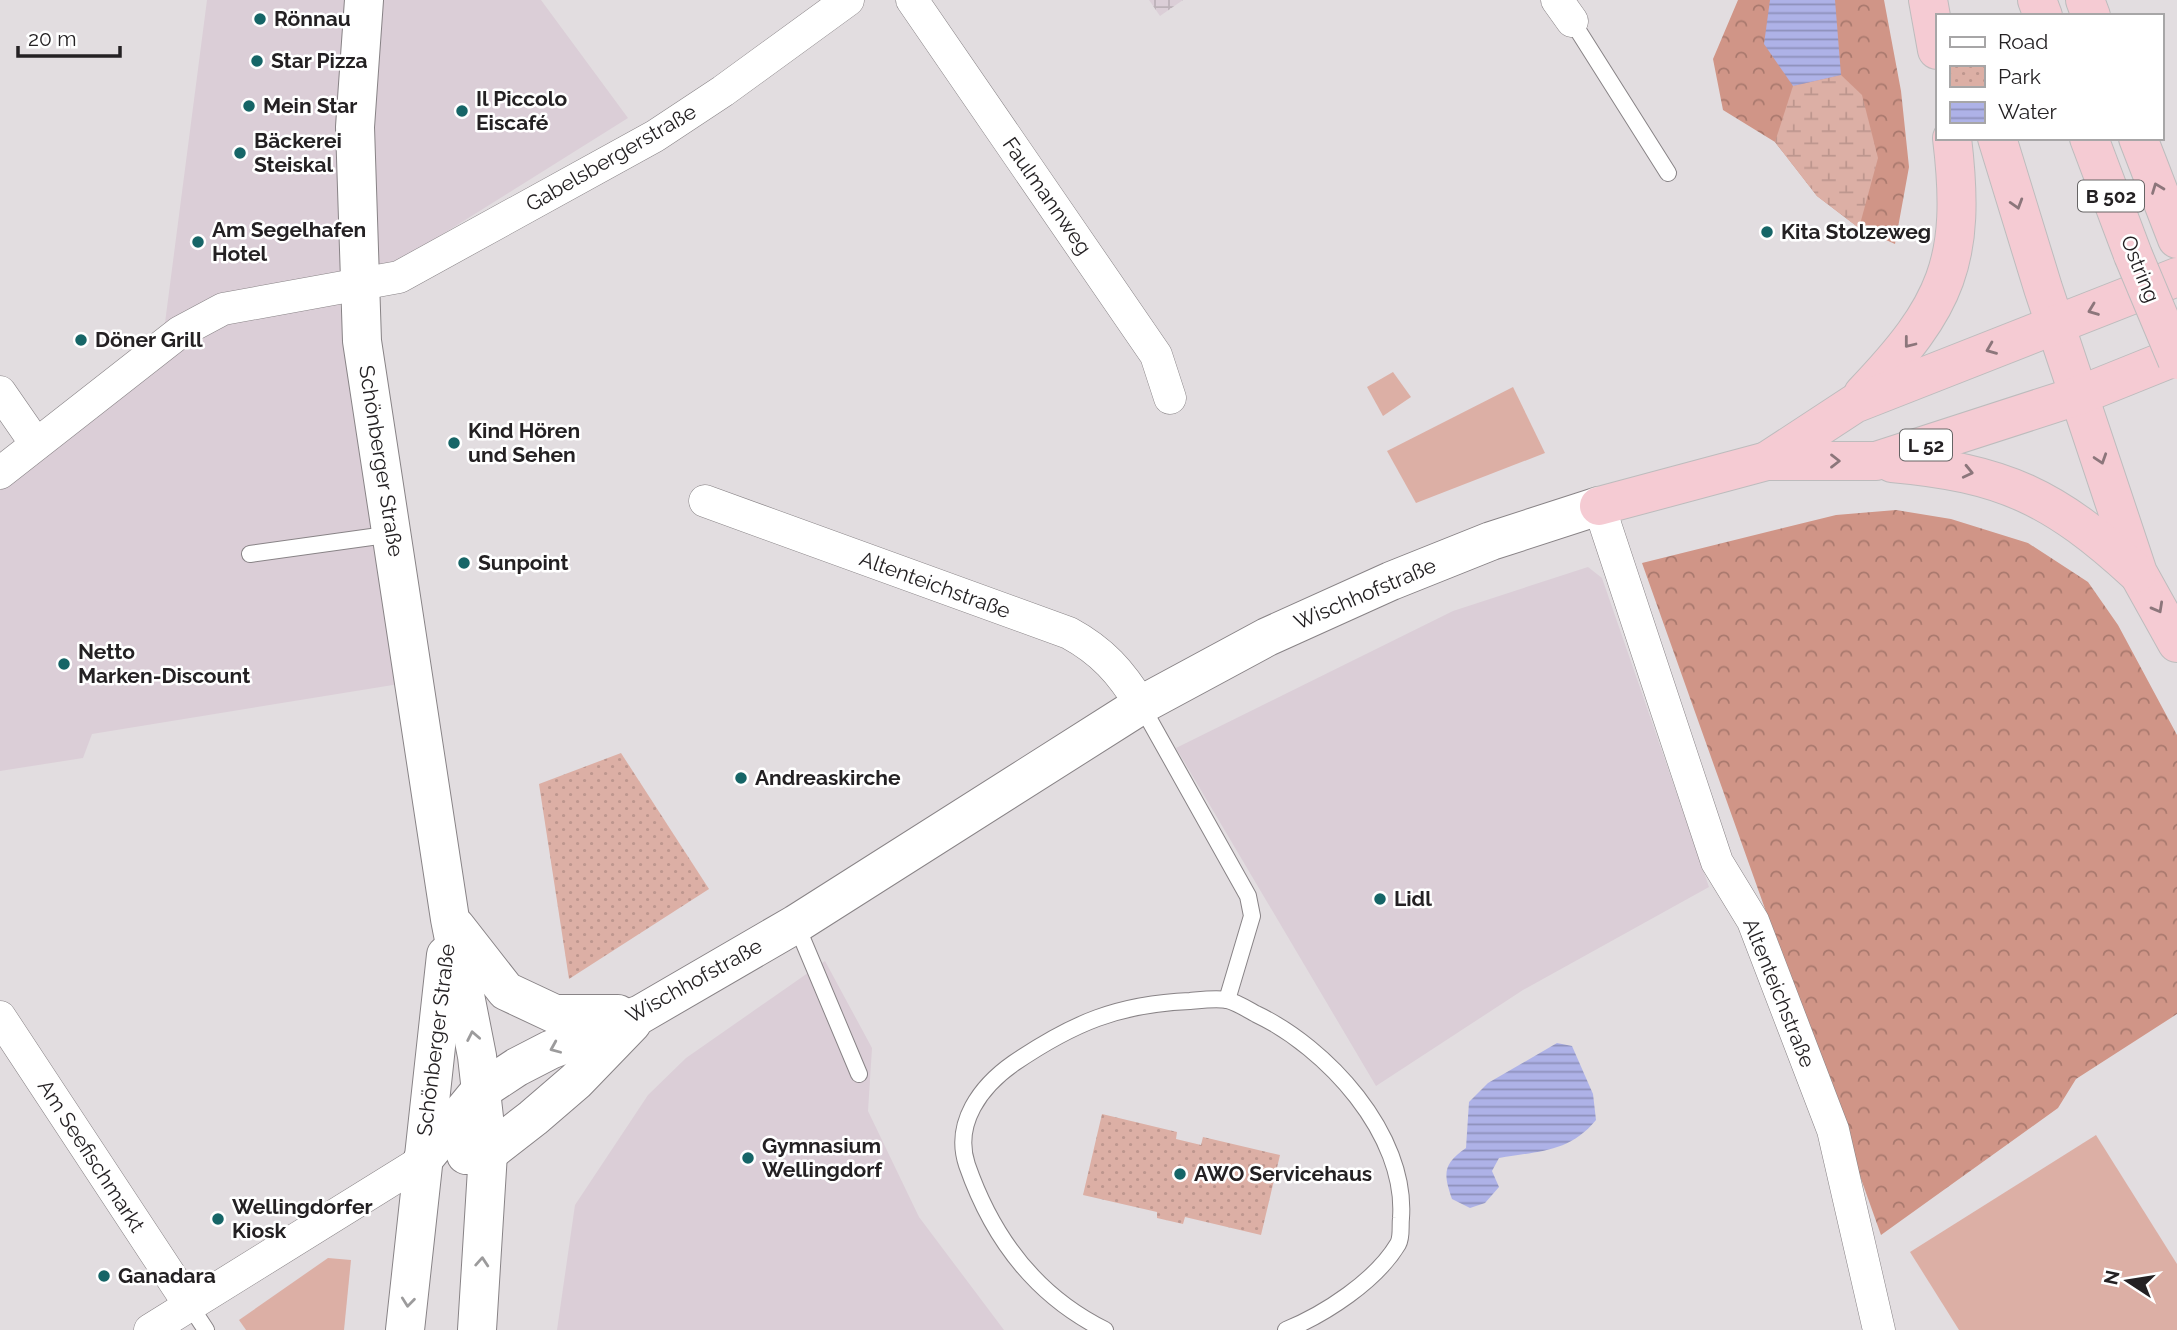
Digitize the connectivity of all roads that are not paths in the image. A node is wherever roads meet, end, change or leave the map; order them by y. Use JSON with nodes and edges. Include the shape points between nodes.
{"nodes":[{"id":1,"x":364,"y":0,"type":"edge"},
{"id":2,"x":848,"y":0,"type":"edge"},
{"id":3,"x":912,"y":0,"type":"edge"},
{"id":4,"x":1927,"y":0,"type":"edge"},
{"id":5,"x":1565,"y":10,"type":"edge"},
{"id":6,"x":1936,"y":45,"type":"edge"},
{"id":7,"x":1952,"y":140,"type":"edge"},
{"id":8,"x":1998,"y":140,"type":"edge"},
{"id":9,"x":2091,"y":140,"type":"edge"},
{"id":10,"x":2139,"y":140,"type":"edge"},
{"id":11,"x":1668,"y":173,"type":"dead end"},
{"id":12,"x":2177,"y":238,"type":"edge"},
{"id":13,"x":2177,"y":277,"type":"edge"},
{"id":14,"x":359,"y":286,"type":"junction"},
{"id":15,"x":2055,"y":325,"type":"junction"},
{"id":16,"x":2177,"y":358,"type":"edge"},
{"id":17,"x":0,"y":392,"type":"edge"},
{"id":18,"x":2080,"y":395,"type":"junction"},
{"id":19,"x":1170,"y":398,"type":"dead end"},
{"id":20,"x":1854,"y":404,"type":"junction"},
{"id":21,"x":36,"y":444,"type":"junction"},
{"id":22,"x":1767,"y":461,"type":"junction"},
{"id":23,"x":1876,"y":461,"type":"junction"},
{"id":24,"x":0,"y":473,"type":"edge"},
{"id":25,"x":705,"y":501,"type":"dead end"},
{"id":26,"x":1599,"y":506,"type":"junction"},
{"id":27,"x":393,"y":534,"type":"junction"},
{"id":28,"x":250,"y":554,"type":"dead end"},
{"id":29,"x":2138,"y":573,"type":"junction"},
{"id":30,"x":2177,"y":643,"type":"edge"},
{"id":31,"x":1141,"y":705,"type":"junction"},
{"id":32,"x":450,"y":919,"type":"junction"},
{"id":33,"x":796,"y":924,"type":"junction"},
{"id":34,"x":1227,"y":1000,"type":"junction"},
{"id":35,"x":641,"y":1014,"type":"junction"},
{"id":36,"x":0,"y":1017,"type":"edge"},
{"id":37,"x":859,"y":1074,"type":"dead end"},
{"id":38,"x":480,"y":1091,"type":"junction"},
{"id":39,"x":488,"y":1153,"type":"junction"},
{"id":40,"x":422,"y":1161,"type":"junction"},
{"id":41,"x":189,"y":1304,"type":"junction"},
{"id":42,"x":150,"y":1330,"type":"edge"},
{"id":43,"x":206,"y":1330,"type":"edge"},
{"id":44,"x":405,"y":1330,"type":"edge"},
{"id":45,"x":477,"y":1330,"type":"edge"},
{"id":46,"x":1105,"y":1330,"type":"edge"},
{"id":47,"x":1286,"y":1330,"type":"edge"},
{"id":48,"x":1880,"y":1330,"type":"edge"}],
"edges":[{"from":1,"to":14,"type":"main road","name":"Schönberger Straße","via":[[355,127]]},
{"from":2,"to":14,"type":"street","name":"Gabelsbergerstraße","via":[[654,136],[399,277]]},
{"from":3,"to":19,"type":"street","name":"Faulmannweg","via":[[1156,355]]},
{"from":4,"to":6,"type":"highway"},
{"from":5,"to":11,"type":"lane"},
{"from":7,"to":20,"type":"highway","one_way":true,"via":[[1957,207],[1954,246],[1944,284],[1916,336]]},
{"from":8,"to":15,"type":"highway","one_way":true},
{"from":9,"to":16,"type":"highway","name":"Ostring","number":"B 502","bridge":true},
{"from":12,"to":10,"type":"highway","number":"B 502","one_way":true},
{"from":13,"to":15,"type":"highway","one_way":true},
{"from":14,"to":21,"type":"street","via":[[222,309],[180,332]]},
{"from":14,"to":27,"type":"main road","name":"Schönberger Straße","via":[[362,341]]},
{"from":15,"to":18,"type":"highway"},
{"from":15,"to":20,"type":"highway","one_way":true},
{"from":16,"to":18,"type":"highway","number":"L 52"},
{"from":17,"to":21,"type":"street"},
{"from":18,"to":23,"type":"highway","number":"L 52"},
{"from":18,"to":29,"type":"highway","one_way":true},
{"from":20,"to":22,"type":"highway"},
{"from":21,"to":24,"type":"street"},
{"from":22,"to":23,"type":"highway","number":"L 52","one_way":true},
{"from":22,"to":26,"type":"highway","number":"L 52"},
{"from":23,"to":29,"type":"highway","one_way":true,"via":[[1947,468],[2016,488],[2065,513]]},
{"from":25,"to":31,"type":"street","name":"Altenteichstraße","via":[[1069,633],[1122,674]]},
{"from":26,"to":31,"type":"main road","name":"Wischhofstraße","number":"L 52","via":[[1491,541],[1391,581],[1267,637]]},
{"from":26,"to":48,"type":"street","name":"Altenteichstraße","via":[[1717,862],[1753,921],[1833,1130]]},
{"from":27,"to":28,"type":"lane"},
{"from":27,"to":32,"type":"main road","name":"Schönberger Straße"},
{"from":29,"to":30,"type":"highway","one_way":true},
{"from":31,"to":33,"type":"main road","name":"Wischhofstraße","number":"L 52"},
{"from":31,"to":34,"type":"lane","via":[[1248,896],[1252,916]]},
{"from":32,"to":35,"type":"main road","name":"Schönberger Straße","via":[[506,991],[555,1014]]},
{"from":38,"to":32,"type":"main road","name":"Schönberger Straße","one_way":true},
{"from":32,"to":40,"type":"main road","name":"Schönberger Straße"},
{"from":33,"to":35,"type":"main road","name":"Wischhofstraße","number":"L 52"},
{"from":33,"to":37,"type":"lane"},
{"from":34,"to":46,"type":"lane","via":[[1145,1003],[1080,1024],[995,1077],[975,1102],[963,1131],[977,1194],[1025,1271],[1055,1300]]},
{"from":34,"to":47,"type":"lane","via":[[1292,1035],[1344,1079],[1391,1160],[1402,1198],[1399,1242],[1373,1273]]},
{"from":35,"to":38,"type":"main road","name":"Wischhofstraße","number":"L 52","one_way":true,"via":[[550,1050]]},
{"from":35,"to":39,"type":"main road","number":"L 52","via":[[576,1082]]},
{"from":36,"to":41,"type":"street","name":"Am Seefischmarkt"},
{"from":38,"to":39,"type":"main road","name":"Schönberger Straße"},
{"from":38,"to":40,"type":"main road","name":"Wischhofstraße","number":"L 52"},
{"from":39,"to":40,"type":"main road","name":"Schönberger Straße"},
{"from":45,"to":39,"type":"main road","name":"Schönberger Straße","one_way":true},
{"from":40,"to":41,"type":"street","name":"Wischhofstraße"},
{"from":40,"to":44,"type":"main road","name":"Schönberger Straße","one_way":true},
{"from":41,"to":42,"type":"street","name":"Wischhofstraße"},
{"from":41,"to":43,"type":"lane","name":"Am Seefischmarkt"}]}
